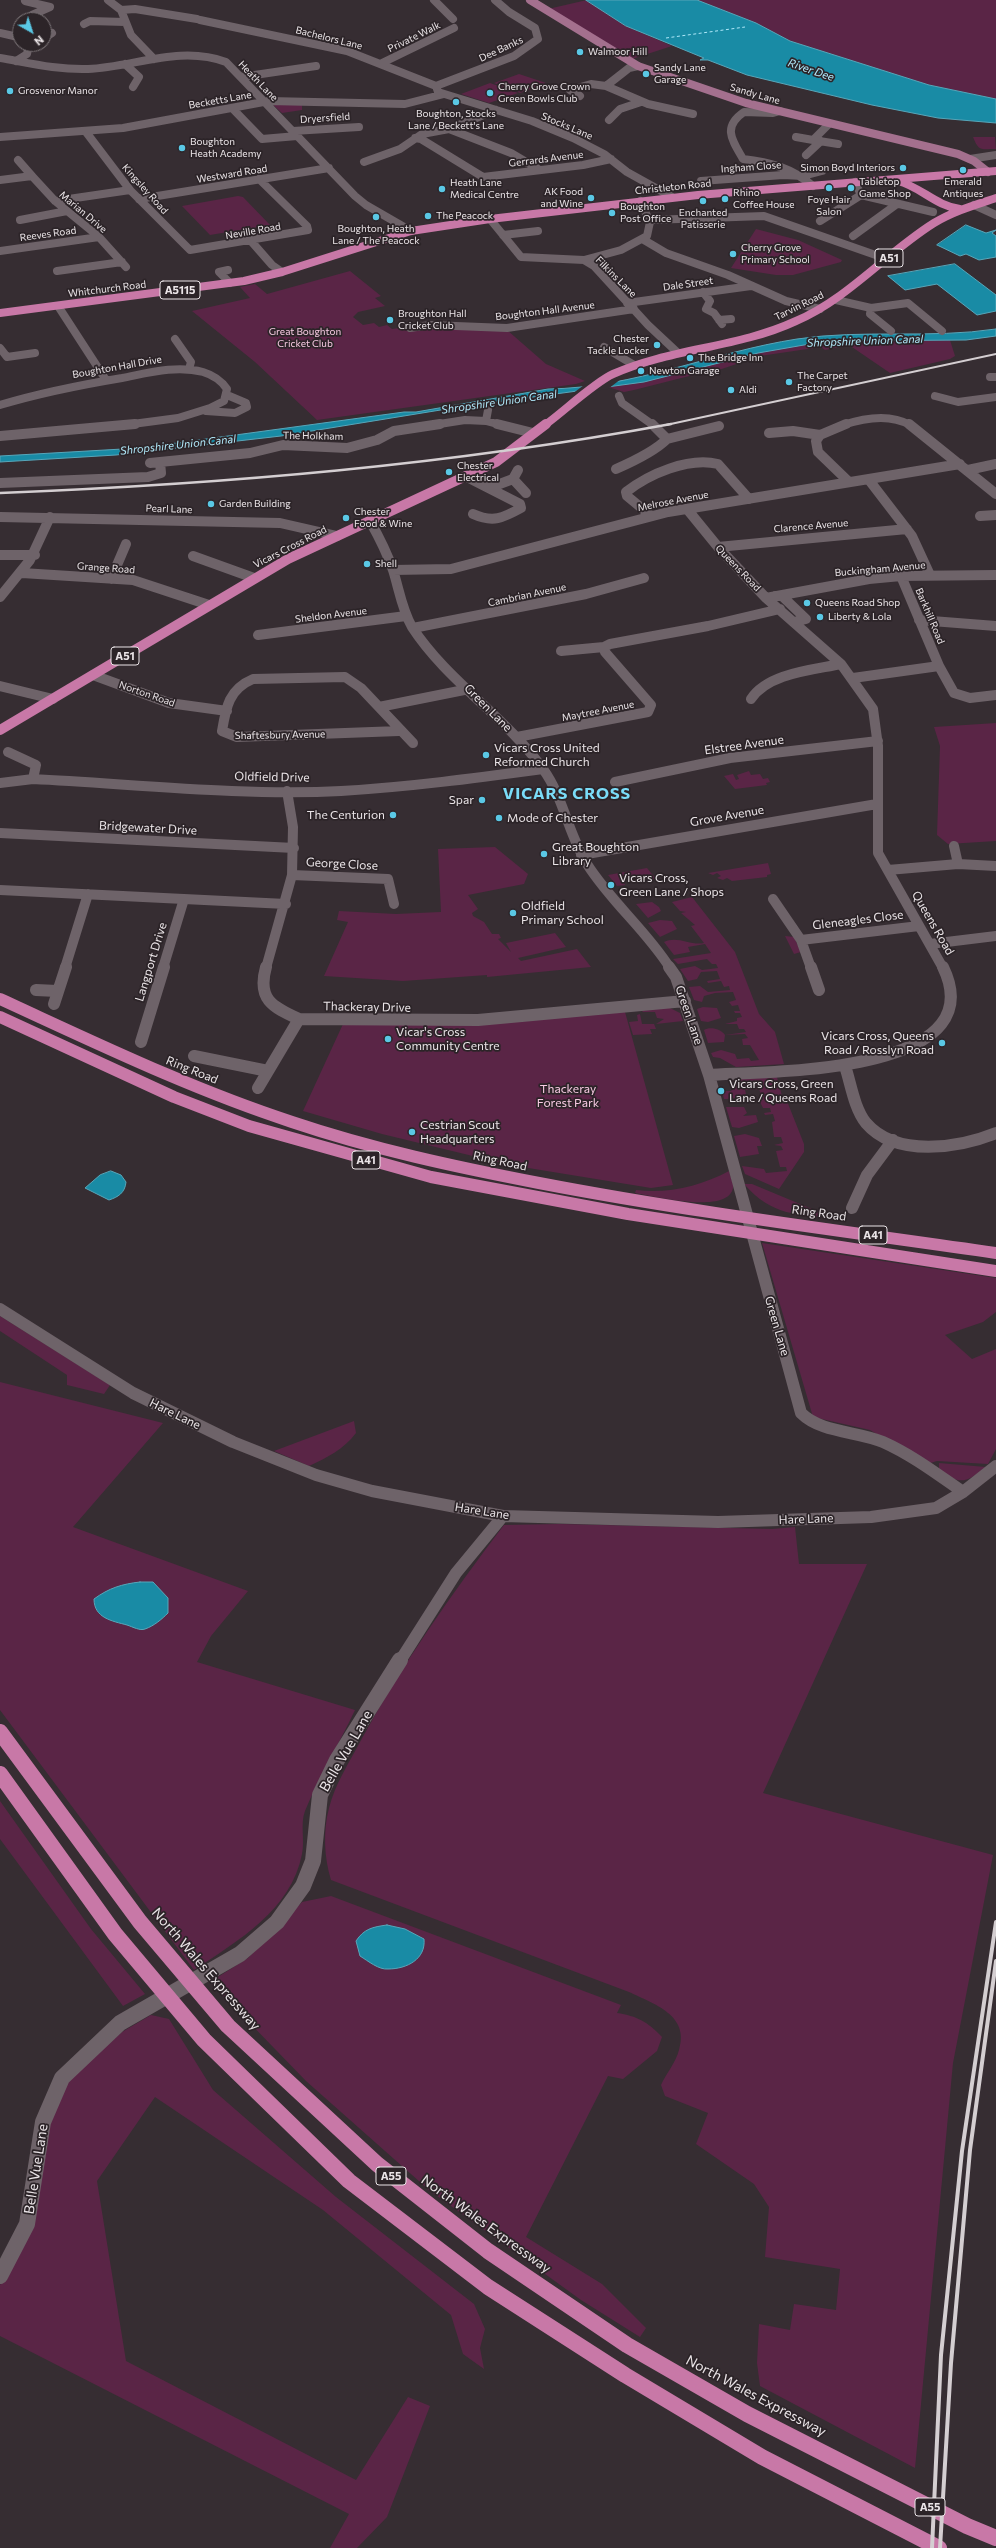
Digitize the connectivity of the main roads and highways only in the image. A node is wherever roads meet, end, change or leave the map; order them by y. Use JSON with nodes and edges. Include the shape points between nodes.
{"nodes":[{"id":1,"x":530,"y":0,"type":"edge"},
{"id":2,"x":996,"y":171,"type":"edge"},
{"id":3,"x":988,"y":172,"type":"junction"},
{"id":4,"x":929,"y":177,"type":"junction"},
{"id":5,"x":869,"y":180,"type":"junction"},
{"id":6,"x":916,"y":187,"type":"junction"},
{"id":7,"x":996,"y":198,"type":"edge"},
{"id":8,"x":940,"y":204,"type":"junction"},
{"id":9,"x":962,"y":209,"type":"junction"},
{"id":10,"x":943,"y":218,"type":"junction"},
{"id":11,"x":356,"y":248,"type":"joint"},
{"id":12,"x":0,"y":313,"type":"edge"},
{"id":13,"x":591,"y":389,"type":"joint"},
{"id":14,"x":0,"y":730,"type":"edge"},
{"id":15,"x":0,"y":999,"type":"edge"},
{"id":16,"x":0,"y":1017,"type":"edge"},
{"id":17,"x":996,"y":1253,"type":"edge"},
{"id":18,"x":996,"y":1271,"type":"edge"},
{"id":19,"x":0,"y":1732,"type":"edge"},
{"id":20,"x":0,"y":1774,"type":"edge"},
{"id":21,"x":996,"y":2538,"type":"edge"},
{"id":22,"x":939,"y":2548,"type":"edge"}],
"edges":[{"from":1,"to":3,"type":"main road","name":"Sandy Lane","via":[[638,66],[746,103],[943,150],[970,159]]},
{"from":2,"to":3,"type":"highway","name":"Christleton Road"},
{"from":3,"to":4,"type":"highway","name":"Christleton Road"},
{"from":4,"to":5,"type":"highway","name":"Christleton Road","number":"A5115"},
{"from":4,"to":6,"type":"highway","via":[[916,180]]},
{"from":5,"to":6,"type":"highway","number":"A5115","via":[[902,182]]},
{"from":5,"to":11,"type":"highway","name":"Christleton Road","number":"A5115","via":[[672,197],[490,219],[411,231]]},
{"from":6,"to":8,"type":"highway","number":"A51"},
{"from":7,"to":9,"type":"highway","name":"Tarvin Road","number":"A51"},
{"from":8,"to":9,"type":"highway","number":"A51","via":[[947,208]]},
{"from":8,"to":10,"type":"highway","via":[[946,212]]},
{"from":9,"to":10,"type":"highway","name":"Tarvin Road","number":"A51"},
{"from":10,"to":13,"type":"highway","name":"Tarvin Road","number":"A51","via":[[909,241],[836,300],[820,309],[773,331],[634,365]]},
{"from":11,"to":12,"type":"highway","name":"Whitchurch Road","number":"A5115","via":[[282,272],[230,283]]},
{"from":13,"to":14,"type":"highway","name":"Vicars Cross Road","number":"A51","via":[[496,462],[254,578]]},
{"from":15,"to":17,"type":"highway","name":"Ring Road","number":"A41","via":[[178,1080],[248,1108],[335,1136],[421,1158],[519,1180]]},
{"from":16,"to":18,"type":"highway","number":"A41","via":[[174,1097],[249,1126],[431,1177],[524,1196]]},
{"from":19,"to":21,"type":"highway","name":"North Wales Expressway","number":"A55","via":[[140,1922],[228,2026],[377,2164],[488,2251],[627,2345],[747,2414],[967,2526]]},
{"from":20,"to":22,"type":"highway","number":"A55","via":[[115,1934],[204,2040],[349,2181],[488,2287],[612,2367],[762,2458]]}]}
